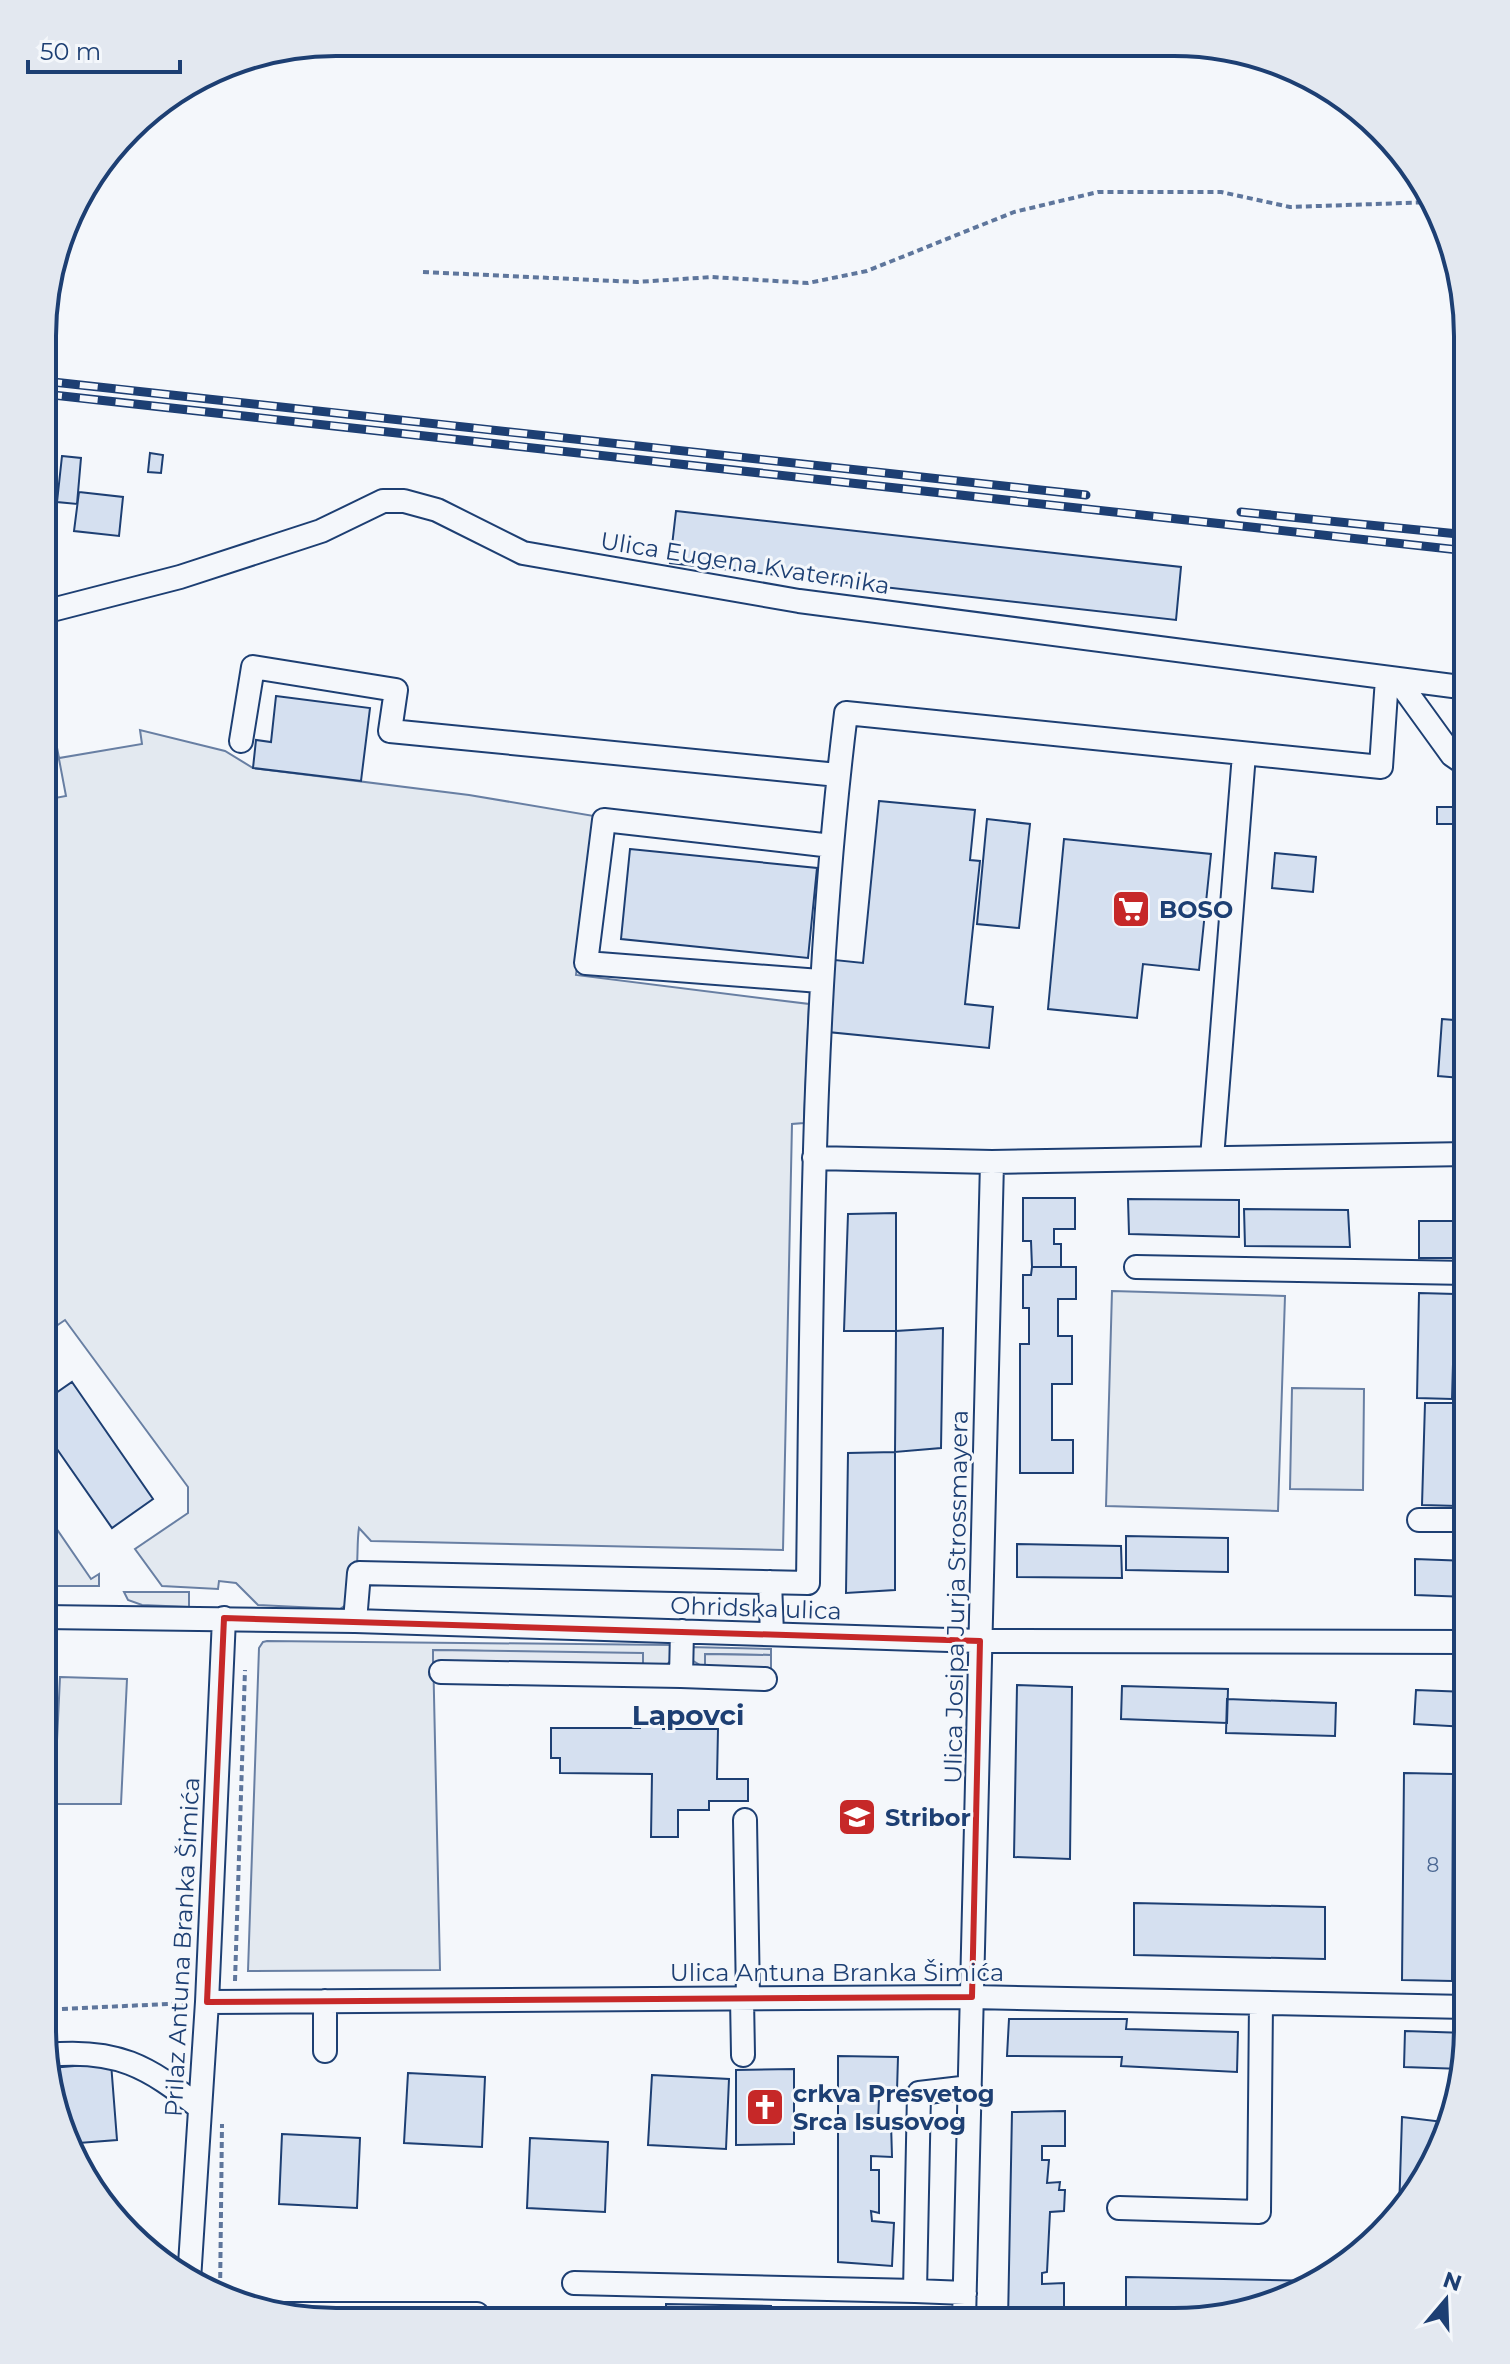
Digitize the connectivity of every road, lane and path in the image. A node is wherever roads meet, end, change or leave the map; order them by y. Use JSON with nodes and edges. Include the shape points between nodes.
{"nodes":[{"id":1,"x":1420,"y":202,"type":"edge"},
{"id":2,"x":423,"y":272,"type":"dead end"},
{"id":3,"x":56,"y":609,"type":"edge"},
{"id":4,"x":1392,"y":678,"type":"junction"},
{"id":5,"x":1454,"y":686,"type":"edge"},
{"id":6,"x":241,"y":741,"type":"dead end"},
{"id":7,"x":1244,"y":754,"type":"junction"},
{"id":8,"x":1454,"y":756,"type":"edge"},
{"id":9,"x":838,"y":775,"type":"junction"},
{"id":10,"x":832,"y":846,"type":"junction"},
{"id":11,"x":820,"y":981,"type":"junction"},
{"id":12,"x":1454,"y":1154,"type":"edge"},
{"id":13,"x":814,"y":1158,"type":"junction"},
{"id":14,"x":1212,"y":1158,"type":"junction"},
{"id":15,"x":992,"y":1162,"type":"junction"},
{"id":16,"x":1136,"y":1267,"type":"dead end"},
{"id":17,"x":1453,"y":1273,"type":"edge"},
{"id":18,"x":1419,"y":1520,"type":"dead end"},
{"id":19,"x":1453,"y":1520,"type":"edge"},
{"id":20,"x":770,"y":1582,"type":"junction"},
{"id":21,"x":56,"y":1617,"type":"edge"},
{"id":22,"x":224,"y":1618,"type":"junction"},
{"id":23,"x":355,"y":1621,"type":"junction"},
{"id":24,"x":682,"y":1631,"type":"junction"},
{"id":25,"x":772,"y":1634,"type":"junction"},
{"id":26,"x":980,"y":1641,"type":"junction"},
{"id":27,"x":1453,"y":1642,"type":"edge"},
{"id":28,"x":245,"y":1668,"type":"dead end"},
{"id":29,"x":441,"y":1672,"type":"dead end"},
{"id":30,"x":681,"y":1676,"type":"junction"},
{"id":31,"x":765,"y":1679,"type":"dead end"},
{"id":32,"x":745,"y":1820,"type":"dead end"},
{"id":33,"x":972,"y":1997,"type":"junction"},
{"id":34,"x":745,"y":1998,"type":"junction"},
{"id":35,"x":325,"y":2001,"type":"junction"},
{"id":36,"x":207,"y":2002,"type":"junction"},
{"id":37,"x":233,"y":2002,"type":"junction"},
{"id":38,"x":1261,"y":2003,"type":"junction"},
{"id":39,"x":1453,"y":2007,"type":"edge"},
{"id":40,"x":56,"y":2009,"type":"edge"},
{"id":41,"x":325,"y":2051,"type":"dead end"},
{"id":42,"x":57,"y":2055,"type":"edge"},
{"id":43,"x":743,"y":2055,"type":"dead end"},
{"id":44,"x":970,"y":2087,"type":"junction"},
{"id":45,"x":200,"y":2108,"type":"junction"},
{"id":46,"x":222,"y":2117,"type":"dead end"},
{"id":47,"x":1119,"y":2208,"type":"dead end"},
{"id":48,"x":190,"y":2267,"type":"edge"},
{"id":49,"x":220,"y":2283,"type":"edge"},
{"id":50,"x":574,"y":2283,"type":"dead end"},
{"id":51,"x":915,"y":2291,"type":"junction"},
{"id":52,"x":965,"y":2293,"type":"junction"},
{"id":53,"x":964,"y":2308,"type":"edge"}],
"edges":[{"from":1,"to":2,"type":"path","via":[[1290,207],[1221,192],[1098,192],[1014,212],[867,271],[808,283]]},
{"from":3,"to":4,"type":"street","name":"Ulica Eugena Kvaternika","via":[[193,573],[311,535],[383,501],[404,501],[437,510],[538,556],[799,601]]},
{"from":4,"to":5,"type":"street","name":"Ulica Eugena Kvaternika"},
{"from":4,"to":7,"type":"street","via":[[1381,767]]},
{"from":4,"to":8,"type":"street"},
{"from":6,"to":9,"type":"street","via":[[253,667],[396,690],[390,731]]},
{"from":7,"to":9,"type":"street","via":[[846,713]]},
{"from":7,"to":14,"type":"street"},
{"from":9,"to":10,"type":"street"},
{"from":10,"to":11,"type":"street"},
{"from":10,"to":11,"type":"street","via":[[604,820],[586,963]]},
{"from":11,"to":13,"type":"street"},
{"from":12,"to":14,"type":"street"},
{"from":13,"to":15,"type":"street"},
{"from":13,"to":20,"type":"street","via":[[808,1583]]},
{"from":14,"to":15,"type":"street"},
{"from":15,"to":26,"type":"street","name":"Ulica Josipa Jurja Strossmayera"},
{"from":16,"to":17,"type":"street"},
{"from":18,"to":19,"type":"street"},
{"from":20,"to":23,"type":"street","via":[[359,1573]]},
{"from":20,"to":25,"type":"street"},
{"from":21,"to":22,"type":"street","name":"Ohridska ulica"},
{"from":22,"to":23,"type":"street","name":"Ohridska ulica"},
{"from":22,"to":36,"type":"street","name":"Prilaz Antuna Branka Šimića"},
{"from":23,"to":24,"type":"street","name":"Ohridska ulica"},
{"from":24,"to":25,"type":"street","name":"Ohridska ulica"},
{"from":24,"to":30,"type":"street"},
{"from":25,"to":26,"type":"street","name":"Ohridska ulica"},
{"from":26,"to":27,"type":"street","name":"Ohridska ulica"},
{"from":26,"to":33,"type":"street","name":"Ulica Josipa Jurja Strossmayera"},
{"from":28,"to":37,"type":"path"},
{"from":29,"to":30,"type":"street"},
{"from":30,"to":31,"type":"street"},
{"from":32,"to":34,"type":"street"},
{"from":33,"to":34,"type":"street","name":"Ulica Antuna Branka Šimića"},
{"from":33,"to":38,"type":"street","name":"Ulica Antuna Branka Šimića"},
{"from":33,"to":44,"type":"street","name":"Ulica Josipa Jurja Strossmayera"},
{"from":34,"to":35,"type":"street","name":"Ulica Antuna Branka Šimića"},
{"from":34,"to":43,"type":"street"},
{"from":35,"to":37,"type":"street","name":"Ulica Antuna Branka Šimića"},
{"from":35,"to":41,"type":"street"},
{"from":36,"to":37,"type":"street","name":"Ulica Antuna Branka Šimića"},
{"from":36,"to":40,"type":"path"},
{"from":36,"to":45,"type":"street","name":"Prilaz Antuna Branka Šimića"},
{"from":38,"to":39,"type":"street","name":"Ulica Antuna Branka Šimića"},
{"from":38,"to":47,"type":"street","via":[[1259,2212]]},
{"from":42,"to":45,"type":"street","via":[[122,2058],[168,2082]]},
{"from":44,"to":51,"type":"street","via":[[919,2093]]},
{"from":44,"to":52,"type":"street","name":"Ulica Josipa Jurja Strossmayera"},
{"from":45,"to":48,"type":"street","name":"Prilaz Antuna Branka Šimića"},
{"from":46,"to":49,"type":"path"},
{"from":50,"to":51,"type":"street"},
{"from":51,"to":52,"type":"street"},
{"from":52,"to":53,"type":"street","name":"Ulica Josipa Jurja Strossmayera"}]}
